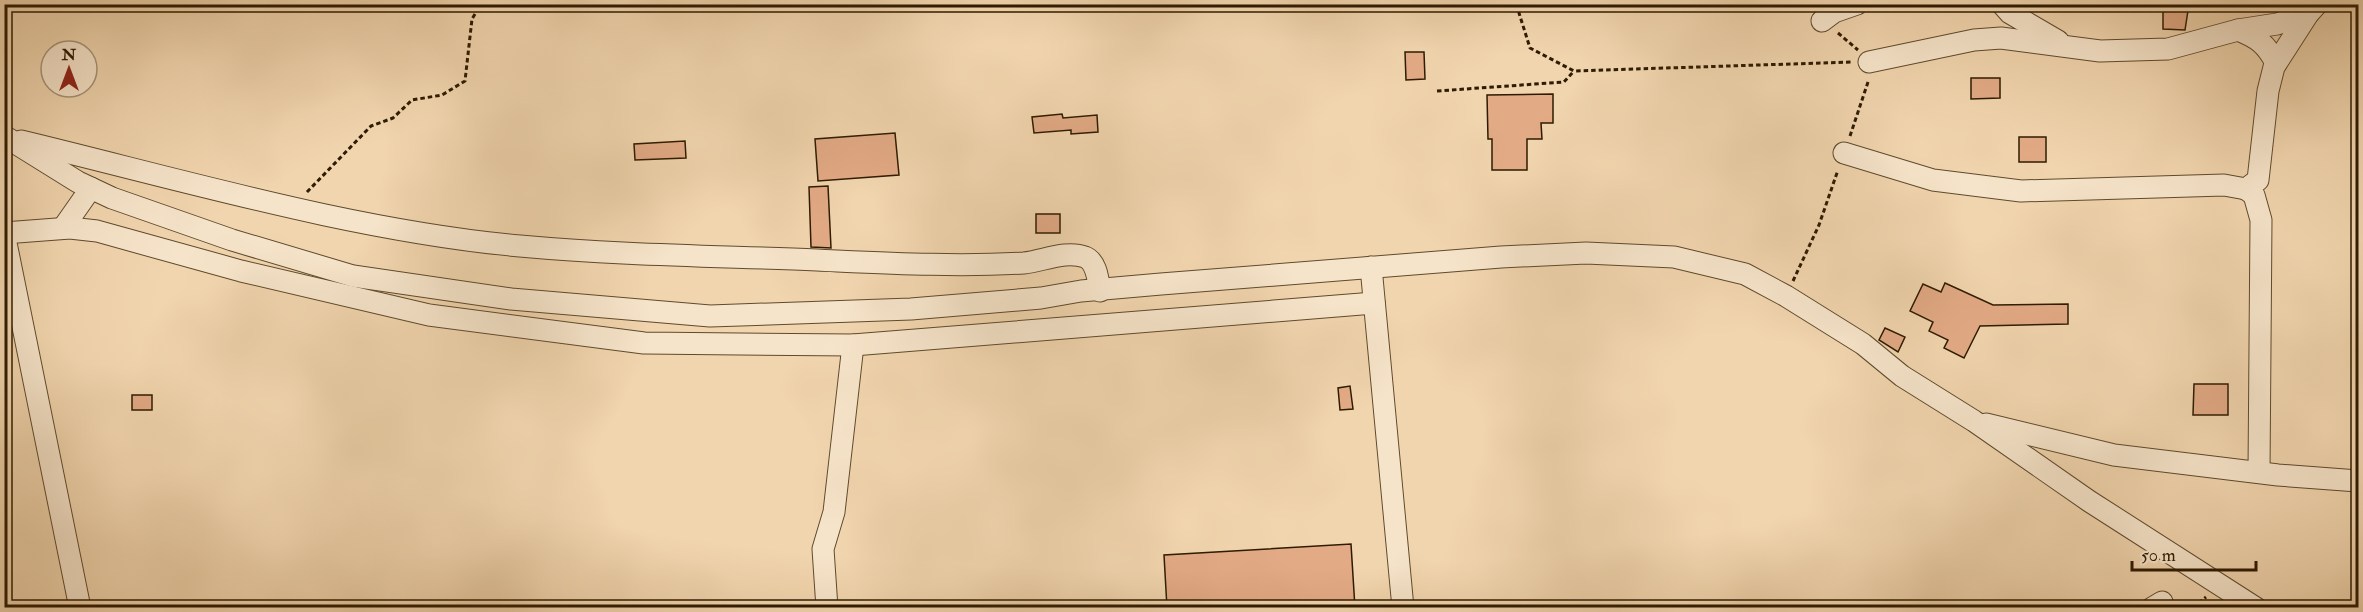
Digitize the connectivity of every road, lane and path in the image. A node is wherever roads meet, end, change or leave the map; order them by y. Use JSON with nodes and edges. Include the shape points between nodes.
{"nodes":[{"id":1,"x":481,"y":4,"type":"edge"},
{"id":2,"x":1520,"y":4,"type":"edge"},
{"id":3,"x":1857,"y":4,"type":"edge"},
{"id":4,"x":2002,"y":4,"type":"edge"},
{"id":5,"x":2312,"y":9,"type":"edge"},
{"id":6,"x":1822,"y":21,"type":"dead end"},
{"id":7,"x":2238,"y":30,"type":"junction"},
{"id":8,"x":2067,"y":46,"type":"junction"},
{"id":9,"x":1869,"y":62,"type":"joint"},
{"id":10,"x":2276,"y":63,"type":"junction"},
{"id":11,"x":1574,"y":71,"type":"junction"},
{"id":12,"x":1437,"y":91,"type":"dead end"},
{"id":13,"x":5,"y":136,"type":"edge"},
{"id":14,"x":1844,"y":153,"type":"dead end"},
{"id":15,"x":91,"y":188,"type":"junction"},
{"id":16,"x":2247,"y":189,"type":"junction"},
{"id":17,"x":293,"y":206,"type":"junction"},
{"id":18,"x":63,"y":228,"type":"junction"},
{"id":19,"x":4,"y":233,"type":"edge"},
{"id":20,"x":1371,"y":267,"type":"junction"},
{"id":21,"x":1100,"y":291,"type":"junction"},
{"id":22,"x":1374,"y":303,"type":"junction"},
{"id":23,"x":853,"y":345,"type":"junction"},
{"id":24,"x":1974,"y":421,"type":"junction"},
{"id":25,"x":2259,"y":472,"type":"junction"},
{"id":26,"x":2358,"y":481,"type":"edge"},
{"id":27,"x":80,"y":608,"type":"edge"},
{"id":28,"x":828,"y":608,"type":"edge"},
{"id":29,"x":1403,"y":608,"type":"edge"},
{"id":30,"x":2256,"y":608,"type":"edge"}],
"edges":[{"from":1,"to":17,"type":"path","via":[[472,20],[465,81],[442,95],[412,100],[391,119],[371,126]]},
{"from":2,"to":11,"type":"path","via":[[1530,48]]},
{"from":3,"to":6,"type":"street"},
{"from":4,"to":8,"type":"street","via":[[2010,13]]},
{"from":5,"to":7,"type":"street","via":[[2277,24]]},
{"from":5,"to":10,"type":"street"},
{"from":7,"to":8,"type":"street","via":[[2168,49],[2100,51]]},
{"from":7,"to":10,"type":"street","via":[[2267,45]]},
{"from":8,"to":9,"type":"street","via":[[2001,38],[1974,40]]},
{"from":9,"to":11,"type":"path"},
{"from":10,"to":16,"type":"street","via":[[2268,91],[2258,180]]},
{"from":11,"to":12,"type":"path","via":[[1564,82]]},
{"from":13,"to":15,"type":"street"},
{"from":13,"to":17,"type":"street"},
{"from":14,"to":16,"type":"street","via":[[1933,180],[2021,191],[2224,185]]},
{"from":15,"to":18,"type":"street"},
{"from":15,"to":21,"type":"street","via":[[232,240],[353,276],[511,299],[710,316],[911,309]]},
{"from":16,"to":25,"type":"street","via":[[2254,195],[2261,220]]},
{"from":17,"to":21,"type":"street","via":[[387,226],[531,247],[890,264],[1023,263],[1067,255],[1086,257],[1094,265]]},
{"from":18,"to":19,"type":"street"},
{"from":18,"to":23,"type":"street","via":[[97,231],[241,271],[429,315],[644,343]]},
{"from":19,"to":27,"type":"street"},
{"from":20,"to":21,"type":"street"},
{"from":20,"to":22,"type":"street"},
{"from":20,"to":24,"type":"street","via":[[1586,253],[1674,257],[1745,274],[1863,344],[1902,376]]},
{"from":22,"to":23,"type":"street"},
{"from":22,"to":29,"type":"street"},
{"from":23,"to":28,"type":"street","via":[[834,512],[824,549]]},
{"from":24,"to":25,"type":"street","via":[[2114,455]]},
{"from":24,"to":30,"type":"street","via":[[2088,501]]},
{"from":25,"to":26,"type":"street"}]}
